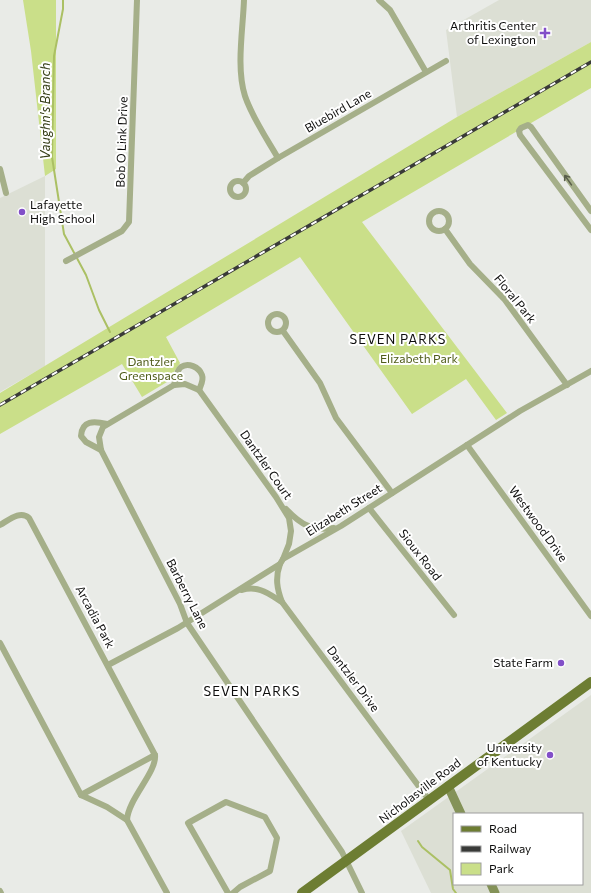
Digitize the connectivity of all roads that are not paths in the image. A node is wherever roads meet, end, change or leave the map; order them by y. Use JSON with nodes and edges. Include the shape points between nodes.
{"nodes":[{"id":1,"x":137,"y":0,"type":"edge"},
{"id":2,"x":244,"y":0,"type":"edge"},
{"id":3,"x":379,"y":0,"type":"edge"},
{"id":4,"x":446,"y":61,"type":"dead end"},
{"id":5,"x":426,"y":72,"type":"junction"},
{"id":6,"x":278,"y":158,"type":"junction"},
{"id":7,"x":0,"y":168,"type":"edge"},
{"id":8,"x":243,"y":183,"type":"dead end"},
{"id":9,"x":6,"y":193,"type":"dead end"},
{"id":10,"x":591,"y":212,"type":"edge"},
{"id":11,"x":590,"y":226,"type":"edge"},
{"id":12,"x":445,"y":229,"type":"dead end"},
{"id":13,"x":66,"y":261,"type":"dead end"},
{"id":14,"x":283,"y":331,"type":"dead end"},
{"id":15,"x":591,"y":371,"type":"edge"},
{"id":16,"x":174,"y":385,"type":"junction"},
{"id":17,"x":567,"y":385,"type":"junction"},
{"id":18,"x":198,"y":390,"type":"junction"},
{"id":19,"x":107,"y":424,"type":"junction"},
{"id":20,"x":467,"y":445,"type":"junction"},
{"id":21,"x":101,"y":450,"type":"junction"},
{"id":22,"x":392,"y":493,"type":"junction"},
{"id":23,"x":276,"y":497,"type":"junction"},
{"id":24,"x":369,"y":508,"type":"junction"},
{"id":25,"x":0,"y":524,"type":"edge"},
{"id":26,"x":337,"y":528,"type":"junction"},
{"id":27,"x":281,"y":562,"type":"junction"},
{"id":28,"x":234,"y":592,"type":"junction"},
{"id":29,"x":282,"y":602,"type":"junction"},
{"id":30,"x":454,"y":616,"type":"dead end"},
{"id":31,"x":591,"y":616,"type":"edge"},
{"id":32,"x":187,"y":623,"type":"junction"},
{"id":33,"x":0,"y":643,"type":"edge"},
{"id":34,"x":108,"y":665,"type":"junction"},
{"id":35,"x":591,"y":682,"type":"edge"},
{"id":36,"x":155,"y":755,"type":"junction"},
{"id":37,"x":448,"y":786,"type":"junction"},
{"id":38,"x":81,"y":795,"type":"junction"},
{"id":39,"x":429,"y":800,"type":"junction"},
{"id":40,"x":461,"y":813,"type":"edge"},
{"id":41,"x":127,"y":820,"type":"junction"},
{"id":42,"x":347,"y":861,"type":"junction"},
{"id":43,"x":167,"y":893,"type":"edge"},
{"id":44,"x":228,"y":893,"type":"edge"},
{"id":45,"x":233,"y":893,"type":"edge"},
{"id":46,"x":302,"y":893,"type":"edge"},
{"id":47,"x":362,"y":893,"type":"edge"}],
"edges":[{"from":1,"to":13,"type":"street","name":"Bob O Link Drive","via":[[129,222],[122,231]]},
{"from":2,"to":6,"type":"street","via":[[241,67],[244,94]]},
{"from":3,"to":5,"type":"street","via":[[390,10]]},
{"from":4,"to":5,"type":"street","name":"Bluebird Lane"},
{"from":5,"to":6,"type":"street","name":"Bluebird Lane"},
{"from":6,"to":8,"type":"street","name":"Bluebird Lane"},
{"from":7,"to":9,"type":"street"},
{"from":10,"to":11,"type":"street","one_way":true,"via":[[531,127],[528,125],[521,128],[520,135]]},
{"from":12,"to":17,"type":"street","name":"Floral Park","via":[[470,264],[505,300]]},
{"from":14,"to":22,"type":"street","via":[[320,383],[336,418]]},
{"from":15,"to":17,"type":"street","name":"Elizabeth Street"},
{"from":16,"to":18,"type":"street","via":[[185,384]]},
{"from":16,"to":18,"type":"street","via":[[181,367],[192,366],[202,375],[203,380]]},
{"from":16,"to":19,"type":"street"},
{"from":17,"to":20,"type":"street","name":"Elizabeth Street"},
{"from":18,"to":23,"type":"street","name":"Dantzler Court"},
{"from":19,"to":21,"type":"street","via":[[100,434]]},
{"from":19,"to":21,"type":"street","via":[[94,421],[86,423],[81,430],[81,436],[86,442]]},
{"from":20,"to":22,"type":"street","name":"Elizabeth Street"},
{"from":20,"to":31,"type":"street","name":"Westwood Drive"},
{"from":21,"to":32,"type":"street","name":"Barberry Lane","via":[[180,604]]},
{"from":22,"to":24,"type":"street","name":"Elizabeth Street"},
{"from":23,"to":26,"type":"street","via":[[296,520],[320,530]]},
{"from":23,"to":27,"type":"street","name":"Dantzler Court","via":[[289,518],[291,531],[289,544]]},
{"from":24,"to":26,"type":"street","name":"Elizabeth Street"},
{"from":24,"to":30,"type":"street","name":"Sioux Road"},
{"from":25,"to":34,"type":"street","name":"Arcadia Park","via":[[18,515],[29,518]]},
{"from":26,"to":27,"type":"street","name":"Elizabeth Street"},
{"from":27,"to":28,"type":"street","name":"Elizabeth Street"},
{"from":27,"to":29,"type":"street","name":"Dantzler Drive","via":[[277,571],[276,586]]},
{"from":28,"to":29,"type":"street","via":[[248,588],[259,589]]},
{"from":28,"to":32,"type":"street","name":"Elizabeth Street"},
{"from":29,"to":39,"type":"street","name":"Dantzler Drive"},
{"from":32,"to":34,"type":"street","name":"Elizabeth Street"},
{"from":32,"to":42,"type":"street","name":"Barberry Lane"},
{"from":33,"to":38,"type":"street"},
{"from":34,"to":36,"type":"street","name":"Arcadia Park"},
{"from":35,"to":37,"type":"main road","name":"Nicholasville Road"},
{"from":36,"to":38,"type":"street"},
{"from":36,"to":41,"type":"street","via":[[151,769],[130,807]]},
{"from":37,"to":39,"type":"main road","name":"Nicholasville Road"},
{"from":37,"to":40,"type":"main road"},
{"from":38,"to":41,"type":"street"},
{"from":39,"to":42,"type":"main road","name":"Nicholasville Road"},
{"from":41,"to":43,"type":"street"},
{"from":42,"to":46,"type":"main road","name":"Nicholasville Road"},
{"from":42,"to":47,"type":"street","name":"Barberry Lane"},
{"from":44,"to":45,"type":"street","via":[[188,823],[226,802],[265,818],[277,838],[270,871]]}]}
